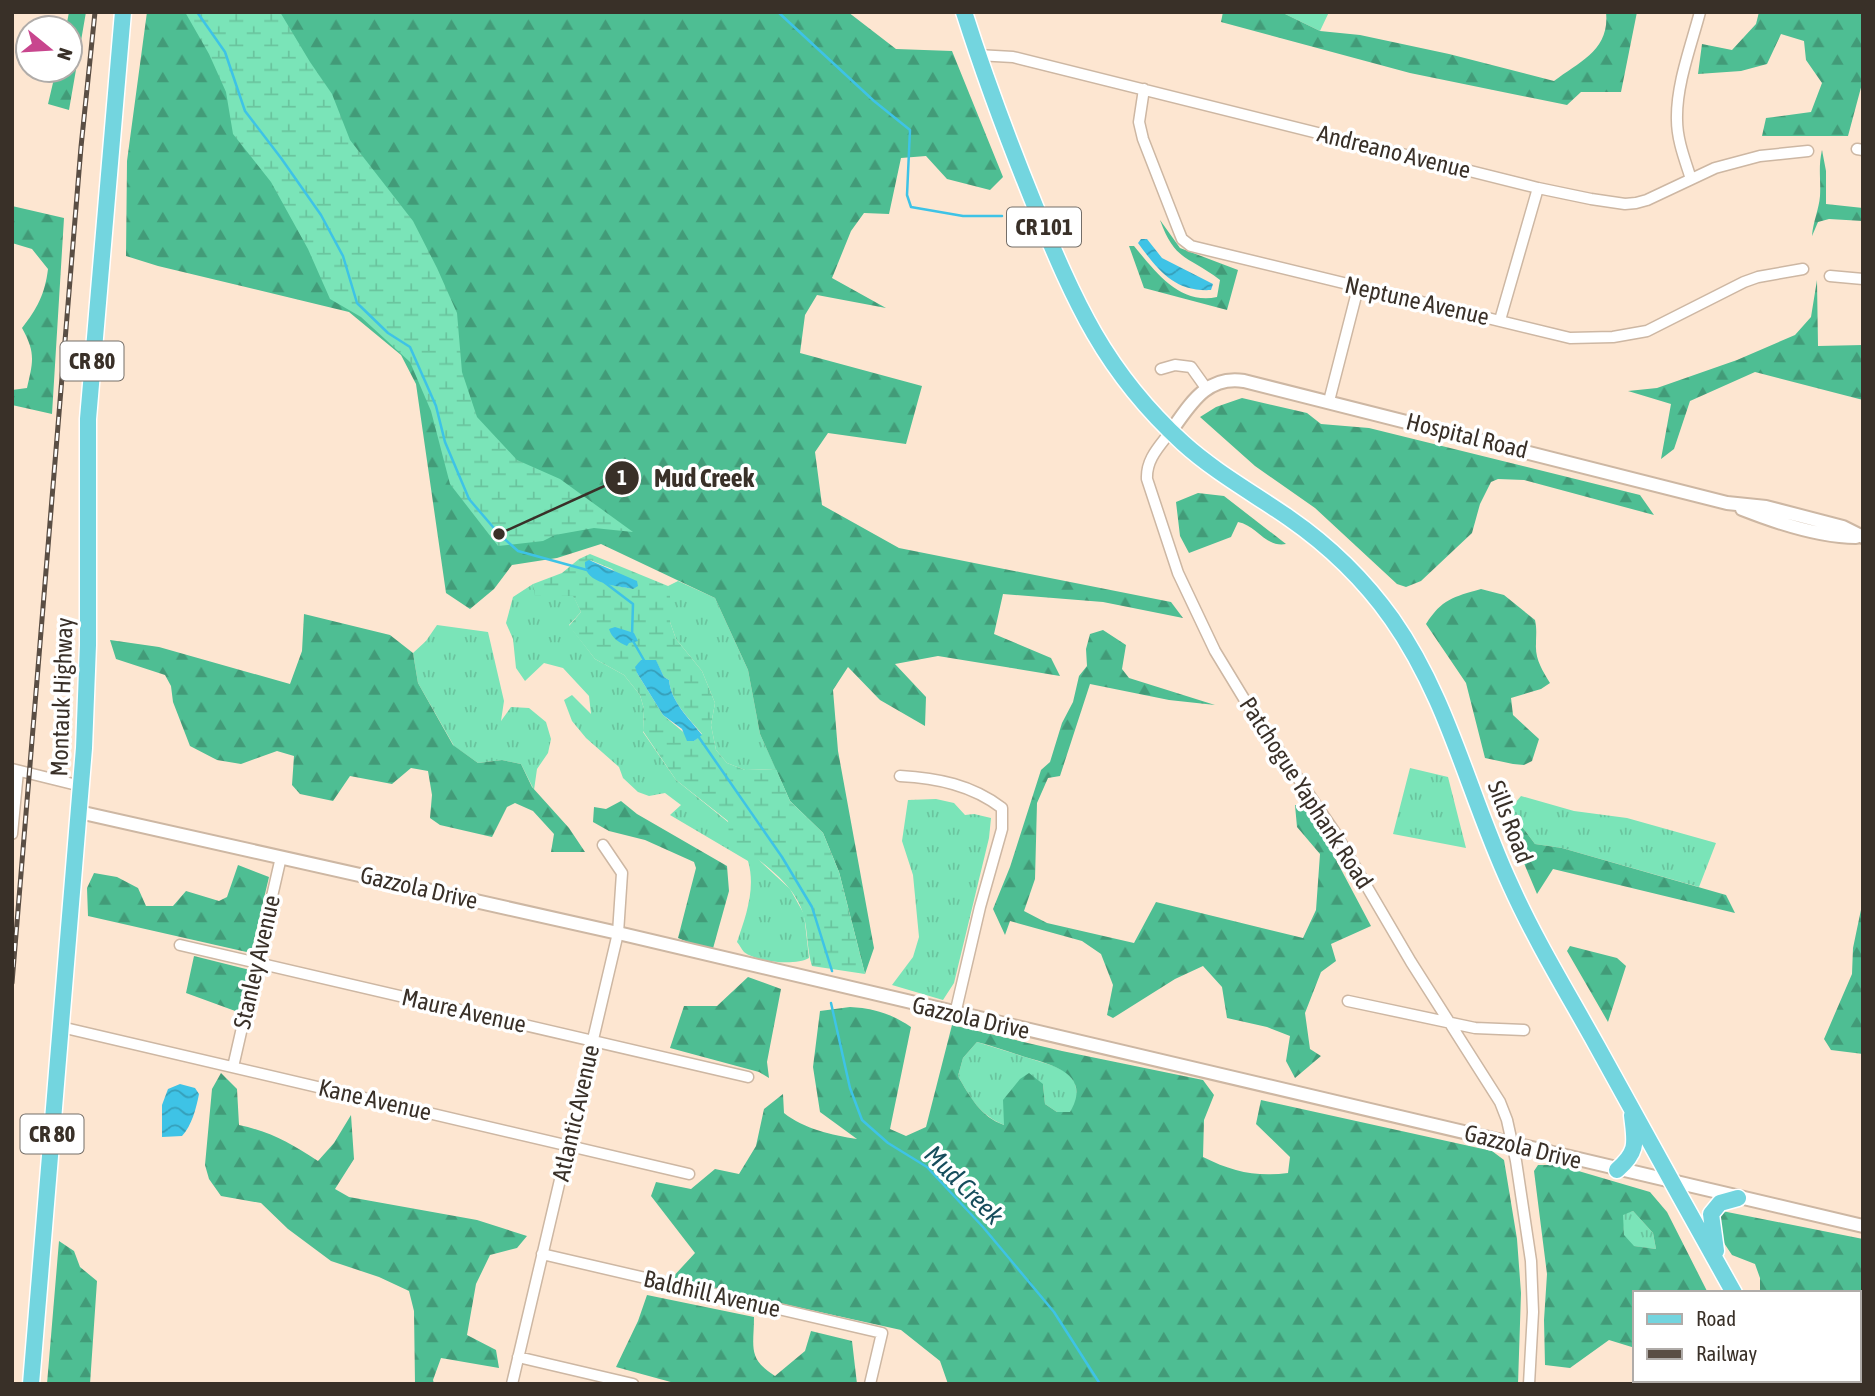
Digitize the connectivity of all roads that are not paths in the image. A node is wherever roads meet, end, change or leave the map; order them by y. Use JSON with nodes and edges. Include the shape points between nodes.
{"nodes":[{"id":1,"x":123,"y":12,"type":"edge"},
{"id":2,"x":964,"y":12,"type":"edge"},
{"id":3,"x":1700,"y":12,"type":"edge"},
{"id":4,"x":977,"y":55,"type":"junction"},
{"id":5,"x":1144,"y":89,"type":"junction"},
{"id":6,"x":1808,"y":150,"type":"dead end"},
{"id":7,"x":1691,"y":179,"type":"junction"},
{"id":8,"x":1538,"y":188,"type":"junction"},
{"id":9,"x":1803,"y":269,"type":"dead end"},
{"id":10,"x":1830,"y":276,"type":"dead end"},
{"id":11,"x":1863,"y":279,"type":"edge"},
{"id":12,"x":1358,"y":288,"type":"junction"},
{"id":13,"x":1500,"y":320,"type":"junction"},
{"id":14,"x":1161,"y":369,"type":"dead end"},
{"id":15,"x":1206,"y":387,"type":"junction"},
{"id":16,"x":1329,"y":401,"type":"junction"},
{"id":17,"x":1171,"y":432,"type":"junction"},
{"id":18,"x":1861,"y":537,"type":"edge"},
{"id":19,"x":15,"y":770,"type":"edge"},
{"id":20,"x":900,"y":776,"type":"dead end"},
{"id":21,"x":81,"y":786,"type":"junction"},
{"id":22,"x":79,"y":812,"type":"junction"},
{"id":23,"x":12,"y":834,"type":"edge"},
{"id":24,"x":603,"y":845,"type":"dead end"},
{"id":25,"x":281,"y":857,"type":"junction"},
{"id":26,"x":618,"y":933,"type":"junction"},
{"id":27,"x":180,"y":945,"type":"dead end"},
{"id":28,"x":258,"y":964,"type":"junction"},
{"id":29,"x":1348,"y":1000,"type":"dead end"},
{"id":30,"x":955,"y":1014,"type":"junction"},
{"id":31,"x":1450,"y":1022,"type":"junction"},
{"id":32,"x":61,"y":1027,"type":"junction"},
{"id":33,"x":1524,"y":1030,"type":"dead end"},
{"id":34,"x":593,"y":1040,"type":"junction"},
{"id":35,"x":233,"y":1067,"type":"junction"},
{"id":36,"x":748,"y":1077,"type":"dead end"},
{"id":37,"x":1632,"y":1109,"type":"junction"},
{"id":38,"x":1512,"y":1144,"type":"junction"},
{"id":39,"x":568,"y":1145,"type":"junction"},
{"id":40,"x":1617,"y":1170,"type":"junction"},
{"id":41,"x":689,"y":1174,"type":"dead end"},
{"id":42,"x":1673,"y":1183,"type":"junction"},
{"id":43,"x":1738,"y":1198,"type":"junction"},
{"id":44,"x":1863,"y":1226,"type":"edge"},
{"id":45,"x":542,"y":1254,"type":"junction"},
{"id":46,"x":1718,"y":1264,"type":"junction"},
{"id":47,"x":1733,"y":1291,"type":"edge"},
{"id":48,"x":518,"y":1357,"type":"junction"},
{"id":49,"x":31,"y":1384,"type":"edge"},
{"id":50,"x":512,"y":1384,"type":"edge"},
{"id":51,"x":633,"y":1384,"type":"edge"},
{"id":52,"x":870,"y":1384,"type":"edge"},
{"id":53,"x":1529,"y":1384,"type":"edge"}],
"edges":[{"from":1,"to":21,"type":"main road","name":"Montauk Highway","number":"CR 80","via":[[88,419],[88,645]]},
{"from":2,"to":4,"type":"main road","number":"CR 101"},
{"from":3,"to":7,"type":"street","via":[[1676,120]]},
{"from":4,"to":5,"type":"street","name":"Andreano Avenue","via":[[1013,57]]},
{"from":4,"to":17,"type":"main road","number":"CR 101","via":[[1078,306],[1128,386]]},
{"from":5,"to":8,"type":"street","name":"Andreano Avenue"},
{"from":5,"to":12,"type":"street","name":"Neptune Avenue","via":[[1139,122],[1143,139],[1182,239],[1191,246]]},
{"from":6,"to":7,"type":"street","name":"Andreano Avenue","via":[[1760,156]]},
{"from":7,"to":8,"type":"street","name":"Andreano Avenue","via":[[1647,200],[1625,204]]},
{"from":8,"to":13,"type":"street"},
{"from":9,"to":13,"type":"street","name":"Neptune Avenue","via":[[1744,282],[1647,331],[1613,337],[1570,338]]},
{"from":10,"to":11,"type":"street"},
{"from":12,"to":13,"type":"street","name":"Neptune Avenue"},
{"from":12,"to":16,"type":"street"},
{"from":14,"to":15,"type":"street","via":[[1191,368]]},
{"from":15,"to":16,"type":"street","name":"Hospital Road","via":[[1236,379]]},
{"from":15,"to":17,"type":"street"},
{"from":16,"to":18,"type":"street","name":"Hospital Road","via":[[1727,503],[1843,527]]},
{"from":17,"to":31,"type":"street","name":"Patchogue Yaphank Road","via":[[1149,462],[1147,479],[1178,573],[1200,622]]},
{"from":17,"to":37,"type":"main road","name":"Sills Road","number":"CR 101","via":[[1218,472],[1319,541],[1392,620],[1441,705],[1510,884]]},
{"from":19,"to":21,"type":"street"},
{"from":19,"to":23,"type":"street"},
{"from":20,"to":30,"type":"street","via":[[951,783],[987,796],[1002,808],[1002,829]]},
{"from":21,"to":22,"type":"main road","name":"Montauk Highway","number":"CR 80"},
{"from":22,"to":25,"type":"street","name":"Gazzola Drive"},
{"from":22,"to":32,"type":"main road","name":"Montauk Highway","number":"CR 80"},
{"from":24,"to":26,"type":"street","name":"Atlantic Avenue","via":[[622,873]]},
{"from":25,"to":26,"type":"street","name":"Gazzola Drive"},
{"from":25,"to":28,"type":"street","name":"Stanley Avenue"},
{"from":26,"to":30,"type":"street","name":"Gazzola Drive"},
{"from":26,"to":34,"type":"street","name":"Atlantic Avenue"},
{"from":27,"to":28,"type":"street","name":"Maure Avenue"},
{"from":28,"to":34,"type":"street","name":"Maure Avenue"},
{"from":28,"to":35,"type":"street","name":"Stanley Avenue"},
{"from":29,"to":31,"type":"street"},
{"from":30,"to":38,"type":"street","name":"Gazzola Drive"},
{"from":31,"to":33,"type":"street"},
{"from":31,"to":38,"type":"street","name":"Patchogue Yaphank Road","via":[[1500,1102]]},
{"from":32,"to":35,"type":"street","name":"Kane Avenue"},
{"from":32,"to":49,"type":"main road","name":"Montauk Highway","number":"CR 80"},
{"from":34,"to":36,"type":"street","name":"Maure Avenue"},
{"from":34,"to":39,"type":"street","name":"Atlantic Avenue"},
{"from":35,"to":39,"type":"street","name":"Kane Avenue"},
{"from":37,"to":40,"type":"main road","via":[[1635,1147]]},
{"from":37,"to":42,"type":"main road","name":"Sills Road","number":"CR 101"},
{"from":38,"to":40,"type":"street","name":"Gazzola Drive"},
{"from":38,"to":53,"type":"street","name":"Patchogue Yaphank Road","via":[[1531,1261]]},
{"from":39,"to":41,"type":"street","name":"Kane Avenue"},
{"from":39,"to":45,"type":"street","name":"Atlantic Avenue"},
{"from":40,"to":42,"type":"street","name":"Gazzola Drive"},
{"from":42,"to":43,"type":"street","name":"Gazzola Drive"},
{"from":42,"to":46,"type":"main road","name":"Sills Road","number":"CR 101"},
{"from":43,"to":44,"type":"street","name":"Gazzola Drive"},
{"from":43,"to":46,"type":"main road","via":[[1720,1203],[1711,1214]]},
{"from":45,"to":48,"type":"street","name":"Atlantic Avenue"},
{"from":45,"to":52,"type":"street","name":"Baldhill Avenue","via":[[882,1333]]},
{"from":46,"to":47,"type":"main road","name":"Sills Road","number":"CR 101"},
{"from":48,"to":50,"type":"street","name":"Atlantic Avenue"},
{"from":48,"to":51,"type":"street"}]}
